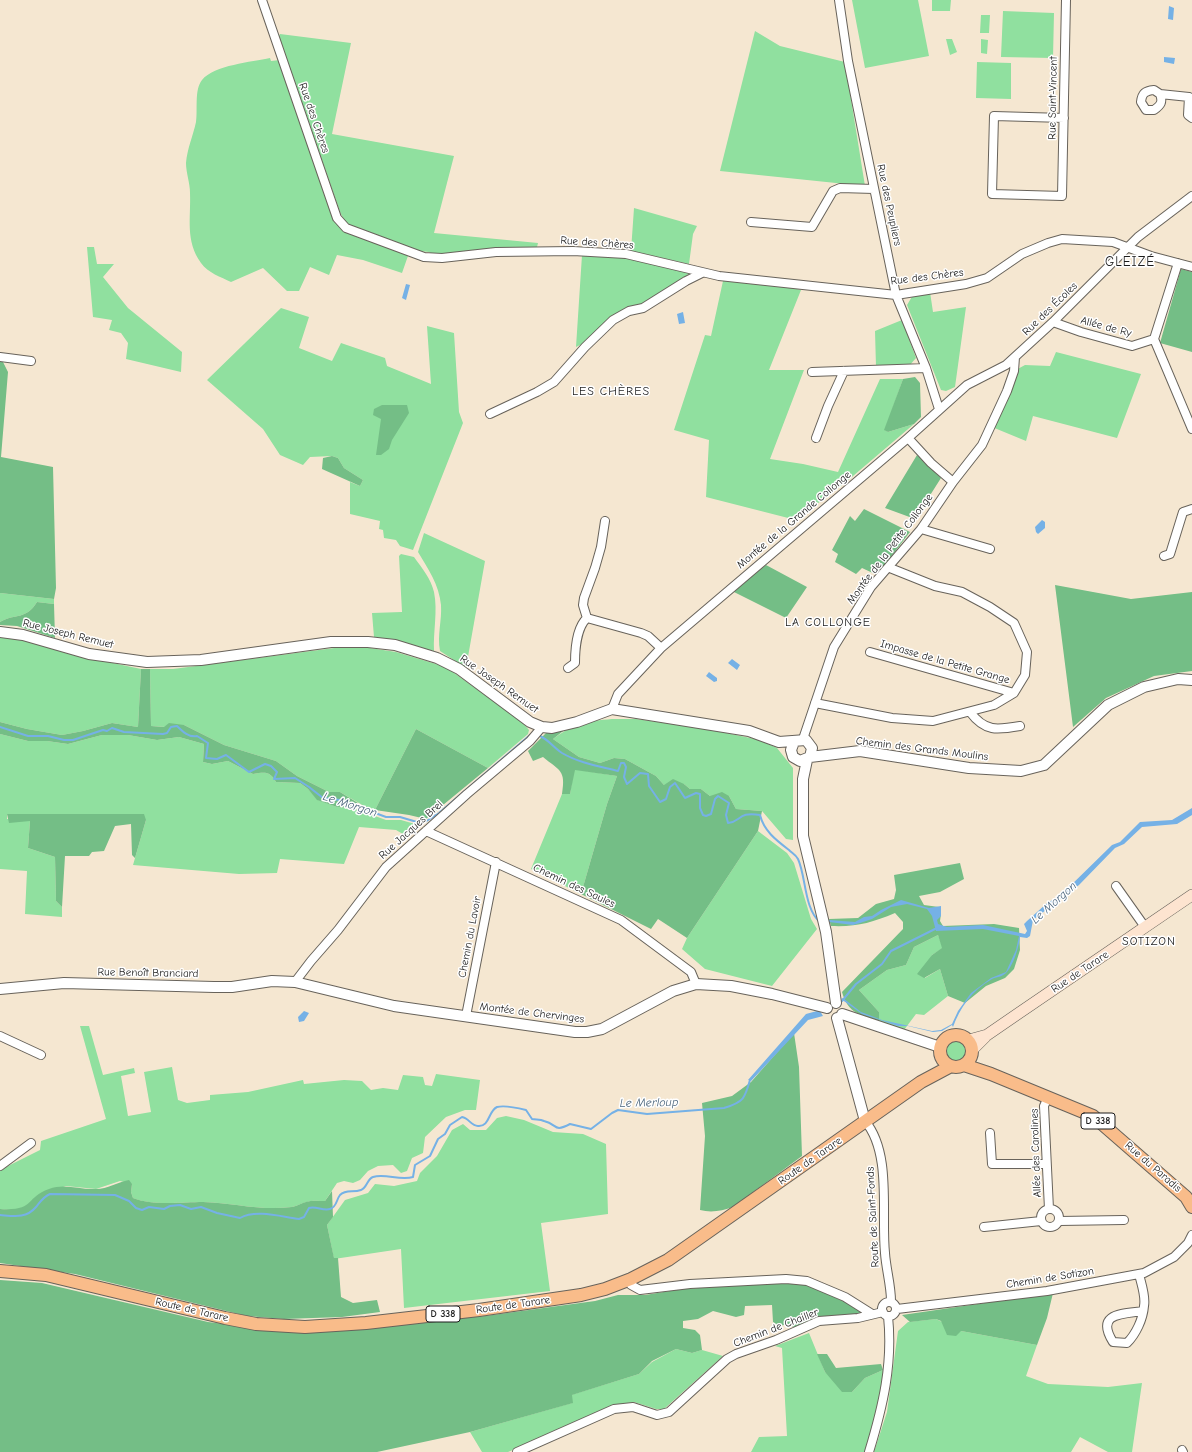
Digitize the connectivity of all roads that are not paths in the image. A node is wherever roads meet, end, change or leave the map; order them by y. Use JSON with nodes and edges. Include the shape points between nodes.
{"nodes":[{"id":1,"x":262,"y":0,"type":"edge"},
{"id":2,"x":839,"y":0,"type":"edge"},
{"id":3,"x":1066,"y":0,"type":"edge"},
{"id":4,"x":1160,"y":94,"type":"dead end"},
{"id":5,"x":1190,"y":97,"type":"edge"},
{"id":6,"x":1064,"y":118,"type":"junction"},
{"id":7,"x":1192,"y":118,"type":"edge"},
{"id":8,"x":874,"y":189,"type":"junction"},
{"id":9,"x":1192,"y":196,"type":"edge"},
{"id":10,"x":751,"y":222,"type":"dead end"},
{"id":11,"x":1128,"y":247,"type":"junction"},
{"id":12,"x":1178,"y":263,"type":"junction"},
{"id":13,"x":1192,"y":267,"type":"edge"},
{"id":14,"x":702,"y":273,"type":"junction"},
{"id":15,"x":896,"y":294,"type":"junction"},
{"id":16,"x":1054,"y":322,"type":"junction"},
{"id":17,"x":1154,"y":339,"type":"junction"},
{"id":18,"x":0,"y":357,"type":"edge"},
{"id":19,"x":1015,"y":357,"type":"junction"},
{"id":20,"x":31,"y":361,"type":"dead end"},
{"id":21,"x":1006,"y":365,"type":"joint"},
{"id":22,"x":926,"y":368,"type":"junction"},
{"id":23,"x":844,"y":371,"type":"junction"},
{"id":24,"x":812,"y":372,"type":"dead end"},
{"id":25,"x":939,"y":409,"type":"junction"},
{"id":26,"x":490,"y":414,"type":"dead end"},
{"id":27,"x":1192,"y":429,"type":"edge"},
{"id":28,"x":816,"y":438,"type":"dead end"},
{"id":29,"x":908,"y":438,"type":"junction"},
{"id":30,"x":954,"y":482,"type":"junction"},
{"id":31,"x":1192,"y":509,"type":"edge"},
{"id":32,"x":604,"y":521,"type":"dead end"},
{"id":33,"x":921,"y":529,"type":"junction"},
{"id":34,"x":990,"y":549,"type":"dead end"},
{"id":35,"x":1164,"y":556,"type":"dead end"},
{"id":36,"x":890,"y":568,"type":"junction"},
{"id":37,"x":587,"y":618,"type":"junction"},
{"id":38,"x":0,"y":632,"type":"edge"},
{"id":39,"x":661,"y":648,"type":"junction"},
{"id":40,"x":870,"y":652,"type":"dead end"},
{"id":41,"x":568,"y":668,"type":"dead end"},
{"id":42,"x":1192,"y":680,"type":"edge"},
{"id":43,"x":1014,"y":693,"type":"junction"},
{"id":44,"x":815,"y":703,"type":"junction"},
{"id":45,"x":612,"y":709,"type":"junction"},
{"id":46,"x":970,"y":712,"type":"junction"},
{"id":47,"x":1020,"y":726,"type":"dead end"},
{"id":48,"x":542,"y":727,"type":"junction"},
{"id":49,"x":779,"y":742,"type":"junction"},
{"id":50,"x":803,"y":742,"type":"junction"},
{"id":51,"x":836,"y":753,"type":"junction"},
{"id":52,"x":792,"y":755,"type":"junction"},
{"id":53,"x":808,"y":759,"type":"junction"},
{"id":54,"x":803,"y":779,"type":"junction"},
{"id":55,"x":426,"y":831,"type":"junction"},
{"id":56,"x":496,"y":862,"type":"junction"},
{"id":57,"x":1116,"y":886,"type":"dead end"},
{"id":58,"x":1192,"y":895,"type":"edge"},
{"id":59,"x":1145,"y":927,"type":"junction"},
{"id":60,"x":295,"y":982,"type":"junction"},
{"id":61,"x":696,"y":984,"type":"junction"},
{"id":62,"x":0,"y":989,"type":"edge"},
{"id":63,"x":831,"y":1006,"type":"junction"},
{"id":64,"x":466,"y":1016,"type":"junction"},
{"id":65,"x":840,"y":1016,"type":"junction"},
{"id":66,"x":0,"y":1036,"type":"edge"},
{"id":67,"x":940,"y":1047,"type":"junction"},
{"id":68,"x":971,"y":1047,"type":"junction"},
{"id":69,"x":41,"y":1055,"type":"dead end"},
{"id":70,"x":947,"y":1063,"type":"junction"},
{"id":71,"x":964,"y":1065,"type":"junction"},
{"id":72,"x":991,"y":1074,"type":"junction"},
{"id":73,"x":1048,"y":1097,"type":"junction"},
{"id":74,"x":865,"y":1121,"type":"junction"},
{"id":75,"x":990,"y":1133,"type":"dead end"},
{"id":76,"x":31,"y":1143,"type":"dead end"},
{"id":77,"x":1046,"y":1164,"type":"junction"},
{"id":78,"x":0,"y":1166,"type":"edge"},
{"id":79,"x":1190,"y":1201,"type":"edge"},
{"id":80,"x":1049,"y":1208,"type":"junction"},
{"id":81,"x":1124,"y":1220,"type":"dead end"},
{"id":82,"x":1041,"y":1221,"type":"junction"},
{"id":83,"x":1059,"y":1221,"type":"junction"},
{"id":84,"x":984,"y":1227,"type":"dead end"},
{"id":85,"x":1192,"y":1235,"type":"edge"},
{"id":86,"x":0,"y":1271,"type":"edge"},
{"id":87,"x":1139,"y":1274,"type":"junction"},
{"id":88,"x":628,"y":1280,"type":"junction"},
{"id":89,"x":891,"y":1302,"type":"junction"},
{"id":90,"x":897,"y":1309,"type":"junction"},
{"id":91,"x":1143,"y":1311,"type":"junction"},
{"id":92,"x":872,"y":1314,"type":"junction"},
{"id":93,"x":886,"y":1314,"type":"junction"},
{"id":94,"x":517,"y":1452,"type":"edge"},
{"id":95,"x":869,"y":1452,"type":"edge"}],
"edges":[{"from":1,"to":14,"type":"street","name":"Rue des Chères","via":[[337,218],[346,228],[424,257],[442,258],[496,252],[573,251],[626,254]]},
{"from":2,"to":8,"type":"street","name":"Rue des Peupliers","via":[[848,61]]},
{"from":3,"to":6,"type":"street","name":"Rue Saint-Vincent"},
{"from":4,"to":5,"type":"street"},
{"from":5,"to":7,"type":"street","via":[[1188,115]]},
{"from":6,"to":6,"type":"street","name":"Rue Saint-Vincent","via":[[1062,196],[992,194],[994,116]]},
{"from":8,"to":10,"type":"street","via":[[840,188],[833,191],[812,227]]},
{"from":8,"to":15,"type":"street","name":"Rue des Peupliers"},
{"from":9,"to":11,"type":"street"},
{"from":11,"to":12,"type":"street","name":"Rue des Chères"},
{"from":11,"to":15,"type":"street","name":"Rue des Chères","via":[[1113,242],[1062,239],[1022,254],[988,278],[966,284]]},
{"from":11,"to":16,"type":"street","name":"Rue des Écoles"},
{"from":12,"to":13,"type":"street","name":"Rue des Chères"},
{"from":12,"to":17,"type":"street"},
{"from":14,"to":15,"type":"street","name":"Rue des Chères"},
{"from":14,"to":26,"type":"street","via":[[643,308],[629,311],[613,320],[554,382]]},
{"from":15,"to":22,"type":"street","name":"Rue des Peupliers"},
{"from":16,"to":17,"type":"street","name":"Allée de Ry","via":[[1132,346]]},
{"from":16,"to":19,"type":"street","name":"Rue des Écoles"},
{"from":17,"to":27,"type":"street"},
{"from":18,"to":20,"type":"street"},
{"from":19,"to":21,"type":"street","name":"Rue des Écoles"},
{"from":19,"to":30,"type":"street","name":"Montée de la Petite Collonge","via":[[1014,371],[990,431]]},
{"from":21,"to":25,"type":"street","name":"Montée de la Grande Collonge","via":[[967,385]]},
{"from":22,"to":23,"type":"street"},
{"from":22,"to":25,"type":"street","name":"Rue des Peupliers"},
{"from":23,"to":24,"type":"street"},
{"from":23,"to":28,"type":"street"},
{"from":25,"to":29,"type":"street","name":"Montée de la Grande Collonge"},
{"from":29,"to":30,"type":"street","via":[[931,463]]},
{"from":29,"to":39,"type":"street","name":"Montée de la Grande Collonge"},
{"from":30,"to":33,"type":"street","name":"Montée de la Petite Collonge"},
{"from":31,"to":35,"type":"street","via":[[1183,512],[1170,554]]},
{"from":32,"to":37,"type":"street","via":[[601,547],[584,598],[583,605]]},
{"from":33,"to":34,"type":"street"},
{"from":33,"to":36,"type":"street","name":"Montée de la Petite Collonge"},
{"from":36,"to":43,"type":"street","via":[[935,586],[962,592],[1014,623],[1027,652],[1025,675]]},
{"from":36,"to":44,"type":"street","name":"Montée de la Petite Collonge","via":[[871,588],[834,647]]},
{"from":37,"to":39,"type":"street","via":[[641,633]]},
{"from":37,"to":41,"type":"street","via":[[582,622],[575,662]]},
{"from":38,"to":48,"type":"street","name":"Rue Joseph Remuet","via":[[23,635],[89,654],[147,662],[201,660],[331,642],[394,645],[437,658],[459,669],[530,722]]},
{"from":39,"to":45,"type":"street","name":"Montée de la Grande Collonge","via":[[618,694]]},
{"from":40,"to":43,"type":"street","name":"Impasse de la Petite Grange"},
{"from":42,"to":51,"type":"street","name":"Chemin des Grands Moulins","via":[[1178,679],[1144,687],[1108,705],[1044,765],[1021,771],[969,768],[860,751]]},
{"from":43,"to":46,"type":"street","via":[[994,705]]},
{"from":44,"to":46,"type":"street","via":[[892,718],[933,721]]},
{"from":44,"to":50,"type":"street","name":"Montée de la Petite Collonge"},
{"from":45,"to":48,"type":"street","name":"Rue Joseph Remuet","via":[[578,722],[552,728]]},
{"from":45,"to":49,"type":"street","via":[[749,731]]},
{"from":46,"to":47,"type":"street","via":[[977,721],[989,728],[1000,730]]},
{"from":48,"to":55,"type":"street","name":"Rue Jacques Brel","via":[[530,741]]},
{"from":49,"to":50,"type":"street"},
{"from":49,"to":52,"type":"street"},
{"from":50,"to":51,"type":"street","name":"Chemin des Grands Moulins"},
{"from":50,"to":52,"type":"street"},
{"from":50,"to":53,"type":"street","via":[[813,751]]},
{"from":51,"to":53,"type":"street","name":"Chemin des Grands Moulins"},
{"from":52,"to":53,"type":"street","via":[[800,761]]},
{"from":52,"to":54,"type":"street"},
{"from":53,"to":54,"type":"street"},
{"from":54,"to":63,"type":"street","via":[[803,836],[826,932]]},
{"from":55,"to":56,"type":"street","name":"Chemin des Saules"},
{"from":55,"to":60,"type":"street","name":"Rue Jacques Brel","via":[[386,867]]},
{"from":56,"to":61,"type":"street","name":"Chemin des Saules","via":[[621,920],[690,972],[696,979]]},
{"from":56,"to":64,"type":"street","name":"Chemin du Lavoir"},
{"from":57,"to":59,"type":"street"},
{"from":58,"to":59,"type":"main road","name":"Rue de Tarare"},
{"from":59,"to":68,"type":"main road","name":"Rue de Tarare"},
{"from":60,"to":62,"type":"street","name":"Rue Benoît Branciard","via":[[272,981],[226,987],[72,983]]},
{"from":60,"to":64,"type":"street","name":"Montée de Chervinges","via":[[394,1006]]},
{"from":61,"to":63,"type":"street","name":"Montée de Chervinges","via":[[731,986]]},
{"from":61,"to":64,"type":"street","name":"Montée de Chervinges","via":[[672,991],[617,1022],[591,1032],[556,1030]]},
{"from":63,"to":65,"type":"street","name":"Route de Saint-Fonds","via":[[841,1006]]},
{"from":65,"to":67,"type":"street"},
{"from":65,"to":74,"type":"street","name":"Route de Saint-Fonds"},
{"from":66,"to":69,"type":"street"},
{"from":67,"to":68,"type":"main road","via":[[947,1037],[960,1035]]},
{"from":67,"to":70,"type":"main road"},
{"from":68,"to":71,"type":"main road","via":[[971,1058]]},
{"from":68,"to":72,"type":"main road","name":"Rue du Paradis","number":"D 338"},
{"from":70,"to":71,"type":"main road"},
{"from":70,"to":74,"type":"main road","name":"Route de Tarare","number":"D 338"},
{"from":71,"to":72,"type":"main road","name":"Rue du Paradis","number":"D 338"},
{"from":72,"to":73,"type":"main road","name":"Rue du Paradis","number":"D 338"},
{"from":73,"to":77,"type":"street","name":"Allée des Carolines","via":[[1044,1106]]},
{"from":73,"to":79,"type":"main road","name":"Rue du Paradis","number":"D 338","via":[[1093,1116]]},
{"from":74,"to":88,"type":"main road","name":"Route de Tarare","number":"D 338","via":[[668,1260]]},
{"from":74,"to":89,"type":"street","name":"Route de Saint-Fonds","via":[[882,1162],[883,1221]]},
{"from":75,"to":77,"type":"street","via":[[992,1164]]},
{"from":76,"to":78,"type":"street"},
{"from":77,"to":80,"type":"street","name":"Allée des Carolines"},
{"from":80,"to":82,"type":"street","via":[[1042,1213]]},
{"from":80,"to":83,"type":"street","via":[[1057,1212]]},
{"from":81,"to":83,"type":"street"},
{"from":82,"to":83,"type":"street","via":[[1044,1226],[1050,1228]]},
{"from":82,"to":84,"type":"street"},
{"from":85,"to":87,"type":"street","name":"Chemin de Sotizon","via":[[1174,1257]]},
{"from":86,"to":88,"type":"main road","name":"Route de Tarare","number":"D 338","via":[[46,1275],[256,1324],[305,1328],[479,1310],[581,1295]]},
{"from":87,"to":90,"type":"street","name":"Chemin de Sotizon","via":[[1047,1291]]},
{"from":87,"to":91,"type":"street"},
{"from":88,"to":92,"type":"street","via":[[640,1290],[786,1279],[807,1281],[845,1297]]},
{"from":89,"to":90,"type":"street"},
{"from":89,"to":93,"type":"street","via":[[885,1303]]},
{"from":90,"to":93,"type":"street","via":[[894,1314]]},
{"from":91,"to":91,"type":"street","via":[[1134,1336],[1127,1343],[1112,1342],[1107,1323],[1110,1318]]},
{"from":92,"to":93,"type":"street","name":"Chemin de Chailler"},
{"from":92,"to":94,"type":"street","name":"Chemin de Chailler","via":[[858,1318],[819,1321],[736,1354],[663,1415],[649,1414],[633,1407],[614,1409]]},
{"from":93,"to":95,"type":"street","via":[[889,1367],[884,1402]]}]}
